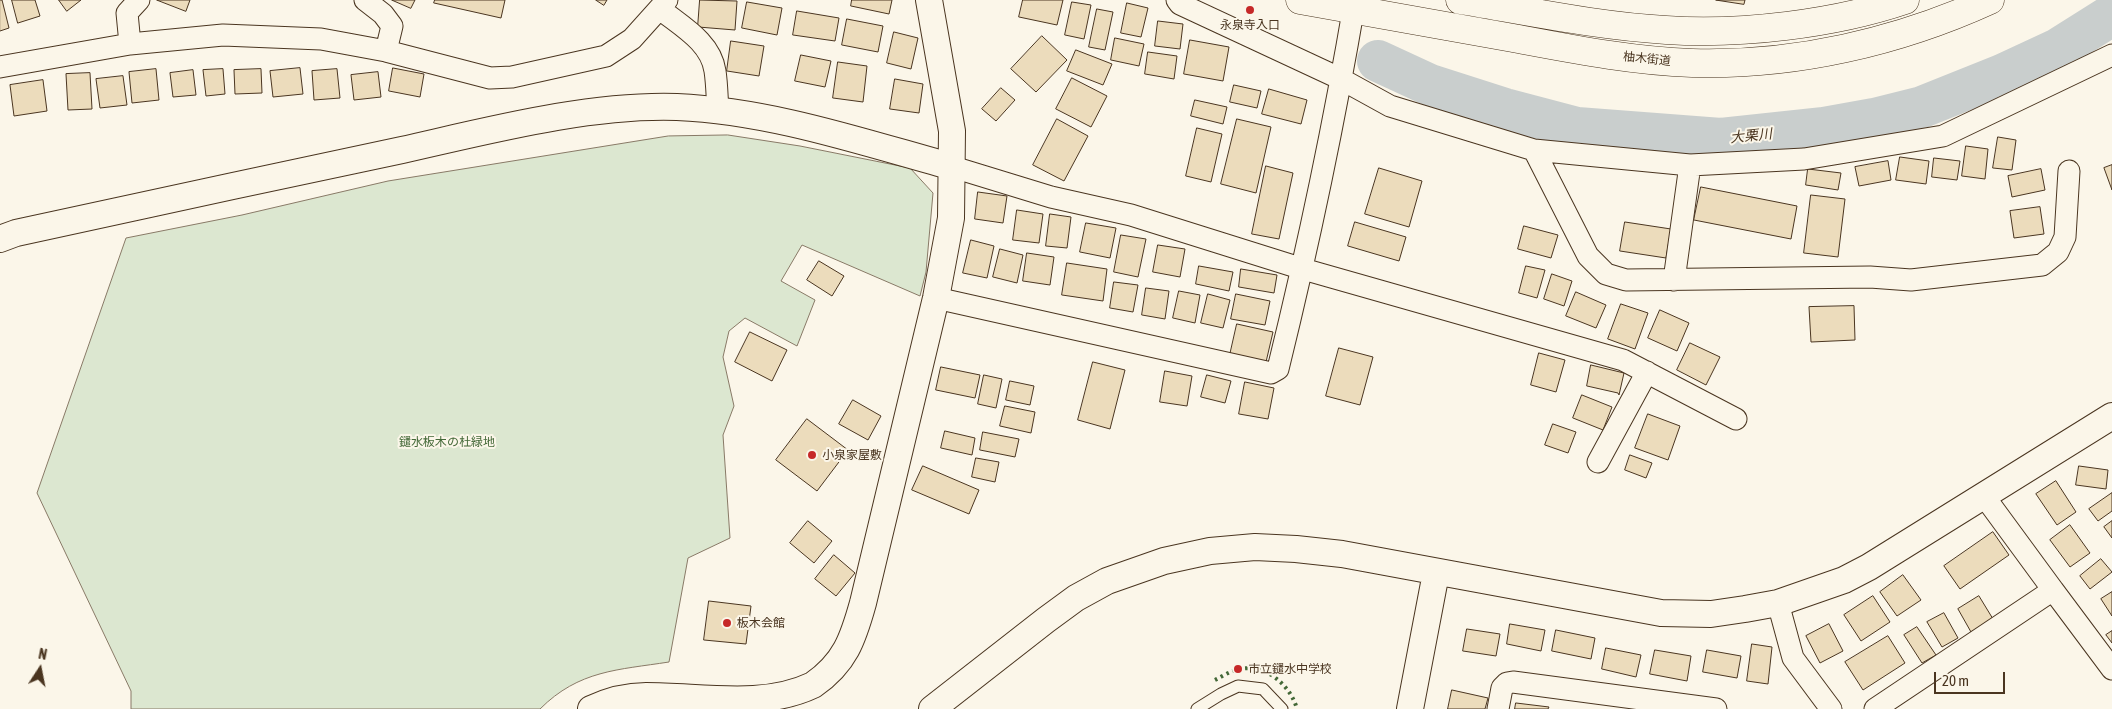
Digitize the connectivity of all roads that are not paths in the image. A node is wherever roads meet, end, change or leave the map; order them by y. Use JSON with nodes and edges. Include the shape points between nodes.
{"nodes":[{"id":1,"x":139,"y":0,"type":"edge"},
{"id":2,"x":365,"y":0,"type":"edge"},
{"id":3,"x":929,"y":0,"type":"edge"},
{"id":4,"x":1178,"y":0,"type":"edge"},
{"id":5,"x":1300,"y":0,"type":"edge"},
{"id":6,"x":1460,"y":0,"type":"edge"},
{"id":7,"x":1905,"y":0,"type":"edge"},
{"id":8,"x":1990,"y":0,"type":"edge"},
{"id":9,"x":1489,"y":2,"type":"edge"},
{"id":10,"x":663,"y":5,"type":"edge"},
{"id":11,"x":1947,"y":9,"type":"edge"},
{"id":12,"x":1353,"y":13,"type":"edge"},
{"id":13,"x":130,"y":44,"type":"junction"},
{"id":14,"x":386,"y":51,"type":"junction"},
{"id":15,"x":2112,"y":55,"type":"edge"},
{"id":16,"x":0,"y":67,"type":"edge"},
{"id":17,"x":1342,"y":76,"type":"junction"},
{"id":18,"x":718,"y":110,"type":"junction"},
{"id":19,"x":1534,"y":150,"type":"junction"},
{"id":20,"x":1690,"y":165,"type":"junction"},
{"id":21,"x":953,"y":167,"type":"junction"},
{"id":22,"x":2069,"y":171,"type":"dead end"},
{"id":23,"x":0,"y":239,"type":"edge"},
{"id":24,"x":1303,"y":269,"type":"junction"},
{"id":25,"x":1674,"y":280,"type":"junction"},
{"id":26,"x":936,"y":298,"type":"junction"},
{"id":27,"x":1647,"y":372,"type":"junction"},
{"id":28,"x":1736,"y":419,"type":"dead end"},
{"id":29,"x":2108,"y":428,"type":"edge"},
{"id":30,"x":1598,"y":462,"type":"dead end"},
{"id":31,"x":1984,"y":496,"type":"junction"},
{"id":32,"x":1436,"y":573,"type":"junction"},
{"id":33,"x":2053,"y":590,"type":"junction"},
{"id":34,"x":1778,"y":603,"type":"junction"},
{"id":35,"x":2112,"y":669,"type":"edge"},
{"id":36,"x":591,"y":709,"type":"edge"},
{"id":37,"x":932,"y":709,"type":"edge"},
{"id":38,"x":1197,"y":709,"type":"edge"},
{"id":39,"x":1282,"y":709,"type":"edge"},
{"id":40,"x":1410,"y":709,"type":"edge"},
{"id":41,"x":1498,"y":709,"type":"edge"},
{"id":42,"x":1716,"y":709,"type":"edge"},
{"id":43,"x":1831,"y":709,"type":"edge"},
{"id":44,"x":1875,"y":709,"type":"edge"}],
"edges":[{"from":1,"to":13,"type":"street","via":[[127,13]]},
{"from":2,"to":14,"type":"street","via":[[392,26]]},
{"from":3,"to":21,"type":"street","via":[[950,112]]},
{"from":4,"to":17,"type":"street","via":[[1180,4]]},
{"from":5,"to":12,"type":"main road","name":"柚木街道"},
{"from":6,"to":9,"type":"main road"},
{"from":7,"to":9,"type":"main road","via":[[1869,11],[1817,20],[1716,32],[1615,26]]},
{"from":8,"to":11,"type":"main road","name":"柚木街道"},
{"from":10,"to":14,"type":"street","via":[[632,40],[606,56],[512,77],[490,78]]},
{"from":10,"to":18,"type":"street","via":[[708,52],[715,71]]},
{"from":11,"to":12,"type":"main road","name":"柚木街道","via":[[1877,41],[1762,60],[1694,63],[1627,58]]},
{"from":12,"to":17,"type":"street"},
{"from":13,"to":14,"type":"street","via":[[223,35],[269,36],[321,39]]},
{"from":13,"to":16,"type":"street"},
{"from":15,"to":20,"type":"street","via":[[1943,136],[1804,159]]},
{"from":17,"to":19,"type":"street","via":[[1390,106]]},
{"from":17,"to":24,"type":"street"},
{"from":18,"to":21,"type":"street","via":[[797,124]]},
{"from":18,"to":23,"type":"street","via":[[632,109],[540,121],[153,202]]},
{"from":19,"to":20,"type":"street"},
{"from":19,"to":25,"type":"street","via":[[1588,256],[1606,274],[1626,280]]},
{"from":20,"to":25,"type":"street"},
{"from":21,"to":24,"type":"street","via":[[1052,197],[1130,215]]},
{"from":21,"to":26,"type":"street","via":[[949,236]]},
{"from":22,"to":25,"type":"street","via":[[2065,237],[2058,252],[2042,265],[1911,280],[1870,277]]},
{"from":24,"to":26,"type":"street","via":[[1278,369],[1271,373]]},
{"from":24,"to":27,"type":"street","via":[[1622,360]]},
{"from":26,"to":36,"type":"street","via":[[859,617],[850,643],[836,667],[804,693],[765,705],[646,696],[615,700]]},
{"from":27,"to":28,"type":"street"},
{"from":27,"to":30,"type":"street"},
{"from":29,"to":31,"type":"street"},
{"from":31,"to":33,"type":"street"},
{"from":31,"to":34,"type":"street","via":[[1869,567],[1818,590]]},
{"from":32,"to":34,"type":"street","via":[[1661,613],[1711,614]]},
{"from":32,"to":37,"type":"street","via":[[1342,554],[1288,548],[1210,551],[1164,561],[1107,581],[1076,598]]},
{"from":32,"to":40,"type":"street"},
{"from":33,"to":35,"type":"street"},
{"from":33,"to":44,"type":"street"},
{"from":34,"to":43,"type":"street","via":[[1793,658]]},
{"from":38,"to":39,"type":"lane","via":[[1238,686],[1264,689]]},
{"from":41,"to":42,"type":"street","via":[[1502,688],[1513,682]]}]}
